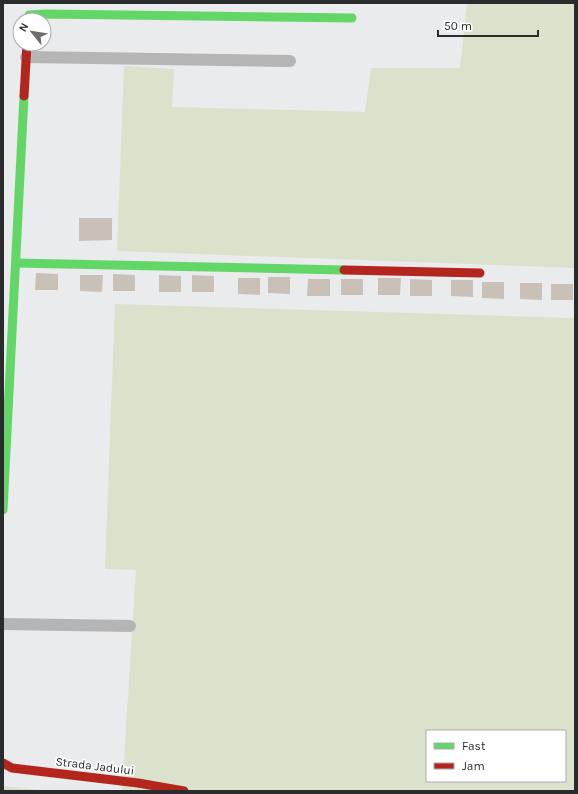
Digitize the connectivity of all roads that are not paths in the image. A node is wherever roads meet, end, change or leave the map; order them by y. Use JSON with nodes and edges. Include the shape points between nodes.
{"nodes":[{"id":1,"x":52,"y":14,"type":"edge"},
{"id":2,"x":352,"y":18,"type":"dead end"},
{"id":3,"x":26,"y":52,"type":"edge"},
{"id":4,"x":26,"y":57,"type":"junction"},
{"id":5,"x":290,"y":61,"type":"dead end"},
{"id":6,"x":16,"y":263,"type":"junction"},
{"id":7,"x":480,"y":273,"type":"dead end"},
{"id":8,"x":3,"y":510,"type":"edge"},
{"id":9,"x":3,"y":624,"type":"edge"},
{"id":10,"x":130,"y":626,"type":"dead end"},
{"id":11,"x":3,"y":763,"type":"edge"},
{"id":12,"x":184,"y":791,"type":"edge"}],
"edges":[{"from":1,"to":2,"type":"street"},
{"from":3,"to":4,"type":"street"},
{"from":4,"to":5,"type":"street"},
{"from":4,"to":6,"type":"street"},
{"from":6,"to":7,"type":"street"},
{"from":6,"to":8,"type":"street"},
{"from":9,"to":10,"type":"street"},
{"from":11,"to":12,"type":"street","name":"Strada Jadului","via":[[12,768]]}]}
